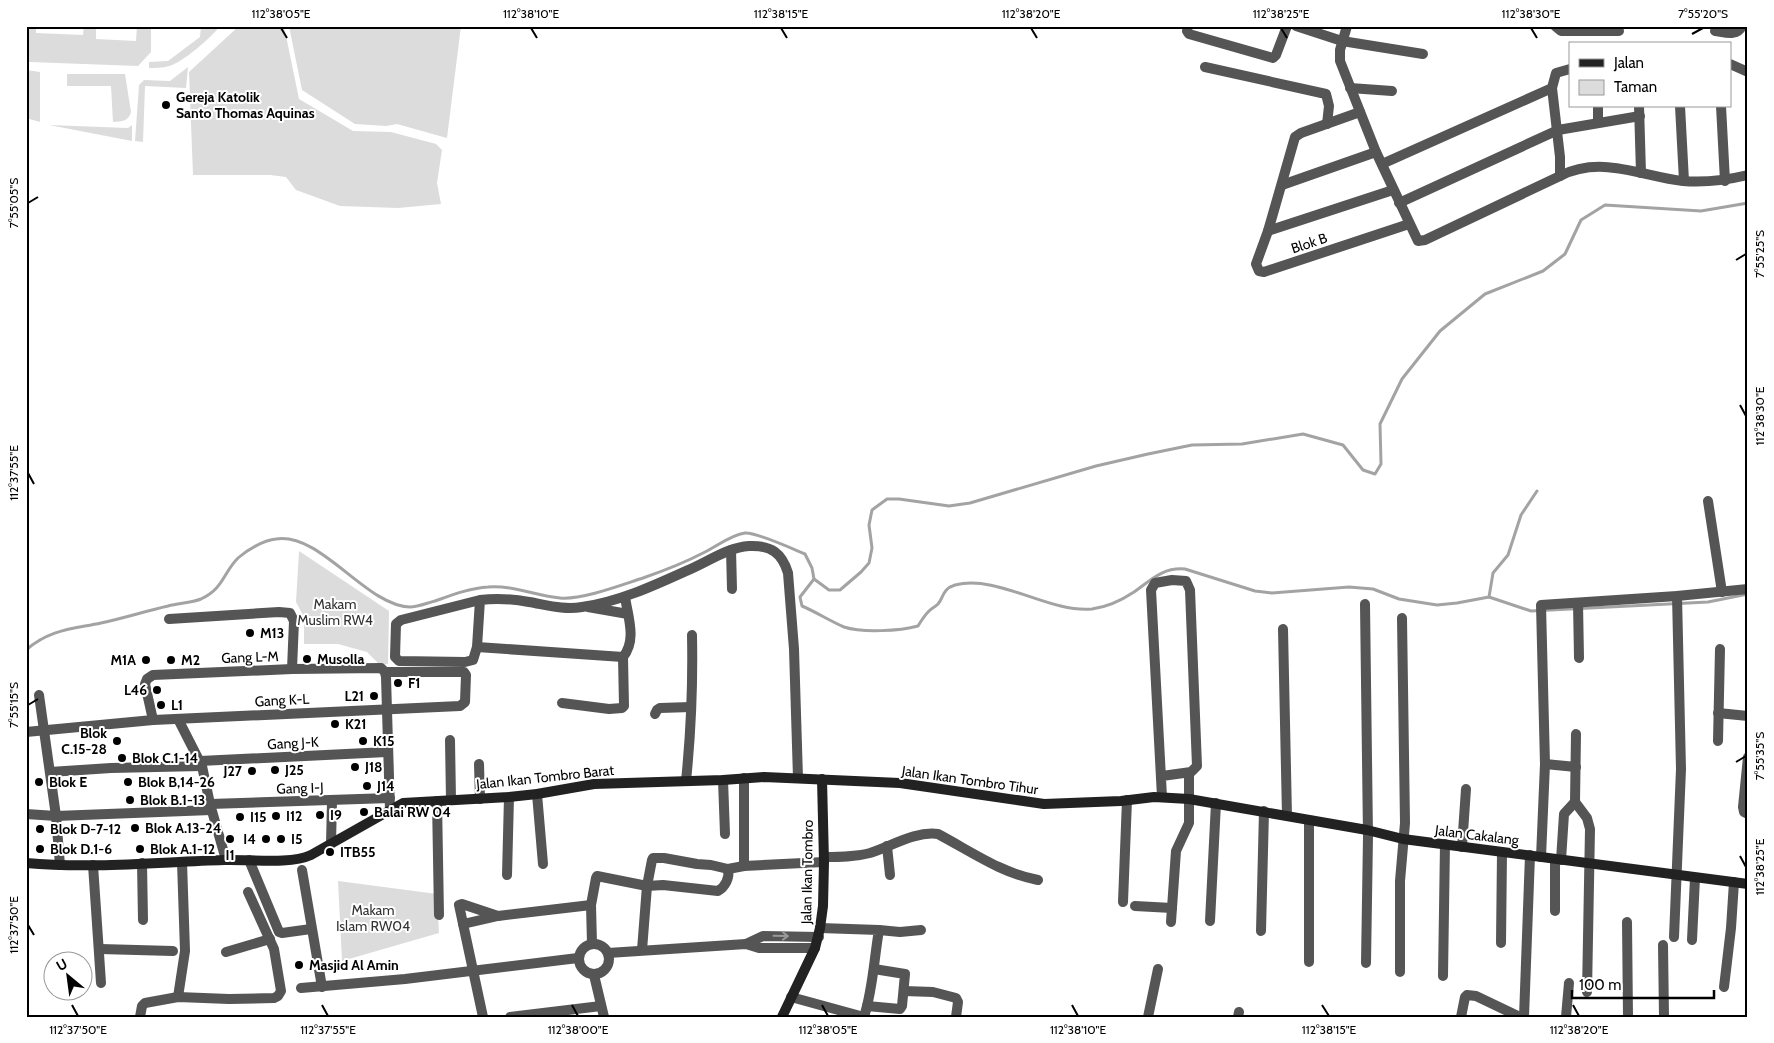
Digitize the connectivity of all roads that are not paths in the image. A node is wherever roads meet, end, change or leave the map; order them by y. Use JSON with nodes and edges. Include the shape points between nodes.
{"nodes":[{"id":1,"x":1188,"y":26,"type":"edge"},
{"id":2,"x":1286,"y":26,"type":"edge"},
{"id":3,"x":1296,"y":26,"type":"edge"},
{"id":4,"x":1347,"y":26,"type":"edge"},
{"id":5,"x":1555,"y":26,"type":"edge"},
{"id":6,"x":1742,"y":26,"type":"edge"},
{"id":7,"x":1619,"y":30,"type":"dead end"},
{"id":8,"x":1715,"y":31,"type":"dead end"},
{"id":9,"x":1342,"y":41,"type":"junction"},
{"id":10,"x":1423,"y":54,"type":"dead end"},
{"id":11,"x":1732,"y":65,"type":"edge"},
{"id":12,"x":1205,"y":67,"type":"dead end"},
{"id":13,"x":1569,"y":69,"type":"edge"},
{"id":14,"x":1748,"y":72,"type":"edge"},
{"id":15,"x":1350,"y":88,"type":"junction"},
{"id":16,"x":1552,"y":88,"type":"junction"},
{"id":17,"x":1392,"y":91,"type":"dead end"},
{"id":18,"x":1598,"y":108,"type":"edge"},
{"id":19,"x":1680,"y":108,"type":"edge"},
{"id":20,"x":1721,"y":108,"type":"edge"},
{"id":21,"x":1639,"y":111,"type":"edge"},
{"id":22,"x":1360,"y":112,"type":"junction"},
{"id":23,"x":1598,"y":122,"type":"junction"},
{"id":24,"x":1327,"y":124,"type":"junction"},
{"id":25,"x":1558,"y":130,"type":"junction"},
{"id":26,"x":1376,"y":152,"type":"junction"},
{"id":27,"x":1382,"y":164,"type":"junction"},
{"id":28,"x":1641,"y":173,"type":"junction"},
{"id":29,"x":1748,"y":175,"type":"edge"},
{"id":30,"x":1560,"y":176,"type":"junction"},
{"id":31,"x":1725,"y":180,"type":"junction"},
{"id":32,"x":1684,"y":181,"type":"junction"},
{"id":33,"x":1282,"y":185,"type":"junction"},
{"id":34,"x":1393,"y":190,"type":"junction"},
{"id":35,"x":1399,"y":203,"type":"junction"},
{"id":36,"x":1409,"y":224,"type":"junction"},
{"id":37,"x":1268,"y":231,"type":"junction"},
{"id":38,"x":1708,"y":501,"type":"dead end"},
{"id":39,"x":731,"y":550,"type":"junction"},
{"id":40,"x":732,"y":588,"type":"dead end"},
{"id":41,"x":1748,"y":589,"type":"edge"},
{"id":42,"x":1722,"y":592,"type":"junction"},
{"id":43,"x":624,"y":597,"type":"junction"},
{"id":44,"x":480,"y":600,"type":"junction"},
{"id":45,"x":1677,"y":602,"type":"junction"},
{"id":46,"x":1365,"y":604,"type":"dead end"},
{"id":47,"x":585,"y":607,"type":"junction"},
{"id":48,"x":1578,"y":608,"type":"junction"},
{"id":49,"x":628,"y":614,"type":"junction"},
{"id":50,"x":1402,"y":618,"type":"dead end"},
{"id":51,"x":169,"y":619,"type":"dead end"},
{"id":52,"x":1283,"y":629,"type":"dead end"},
{"id":53,"x":692,"y":635,"type":"dead end"},
{"id":54,"x":476,"y":648,"type":"junction"},
{"id":55,"x":1720,"y":649,"type":"dead end"},
{"id":56,"x":623,"y":657,"type":"junction"},
{"id":57,"x":1579,"y":658,"type":"dead end"},
{"id":58,"x":292,"y":669,"type":"junction"},
{"id":59,"x":383,"y":670,"type":"junction"},
{"id":60,"x":39,"y":695,"type":"dead end"},
{"id":61,"x":562,"y":703,"type":"dead end"},
{"id":62,"x":691,"y":707,"type":"junction"},
{"id":63,"x":387,"y":709,"type":"junction"},
{"id":64,"x":1718,"y":713,"type":"junction"},
{"id":65,"x":656,"y":714,"type":"dead end"},
{"id":66,"x":1748,"y":716,"type":"edge"},
{"id":67,"x":153,"y":720,"type":"junction"},
{"id":68,"x":178,"y":720,"type":"junction"},
{"id":69,"x":43,"y":729,"type":"junction"},
{"id":70,"x":26,"y":732,"type":"edge"},
{"id":71,"x":1576,"y":734,"type":"dead end"},
{"id":72,"x":450,"y":740,"type":"dead end"},
{"id":73,"x":1718,"y":741,"type":"dead end"},
{"id":74,"x":387,"y":752,"type":"junction"},
{"id":75,"x":1748,"y":757,"type":"edge"},
{"id":76,"x":201,"y":764,"type":"junction"},
{"id":77,"x":480,"y":764,"type":"dead end"},
{"id":78,"x":1545,"y":764,"type":"junction"},
{"id":79,"x":1576,"y":767,"type":"junction"},
{"id":80,"x":50,"y":772,"type":"junction"},
{"id":81,"x":1189,"y":773,"type":"junction"},
{"id":82,"x":1162,"y":776,"type":"junction"},
{"id":83,"x":744,"y":778,"type":"junction"},
{"id":84,"x":798,"y":778,"type":"junction"},
{"id":85,"x":723,"y":780,"type":"junction"},
{"id":86,"x":822,"y":780,"type":"junction"},
{"id":87,"x":686,"y":781,"type":"junction"},
{"id":88,"x":1466,"y":789,"type":"dead end"},
{"id":89,"x":537,"y":794,"type":"junction"},
{"id":90,"x":509,"y":797,"type":"junction"},
{"id":91,"x":1162,"y":797,"type":"junction"},
{"id":92,"x":390,"y":798,"type":"junction"},
{"id":93,"x":480,"y":799,"type":"junction"},
{"id":94,"x":1189,"y":799,"type":"junction"},
{"id":95,"x":451,"y":800,"type":"junction"},
{"id":96,"x":1128,"y":800,"type":"junction"},
{"id":97,"x":332,"y":801,"type":"junction"},
{"id":98,"x":436,"y":801,"type":"junction"},
{"id":99,"x":1205,"y":801,"type":"joint"},
{"id":100,"x":1576,"y":802,"type":"junction"},
{"id":101,"x":1216,"y":803,"type":"junction"},
{"id":102,"x":211,"y":807,"type":"junction"},
{"id":103,"x":390,"y":810,"type":"junction"},
{"id":104,"x":1264,"y":812,"type":"junction"},
{"id":105,"x":26,"y":814,"type":"edge"},
{"id":106,"x":1748,"y":814,"type":"edge"},
{"id":107,"x":56,"y":816,"type":"junction"},
{"id":108,"x":1287,"y":816,"type":"junction"},
{"id":109,"x":1309,"y":821,"type":"junction"},
{"id":110,"x":1367,"y":830,"type":"junction"},
{"id":111,"x":725,"y":834,"type":"dead end"},
{"id":112,"x":1403,"y":839,"type":"junction"},
{"id":113,"x":331,"y":844,"type":"junction"},
{"id":114,"x":1445,"y":844,"type":"junction"},
{"id":115,"x":887,"y":846,"type":"junction"},
{"id":116,"x":1462,"y":847,"type":"junction"},
{"id":117,"x":1502,"y":852,"type":"junction"},
{"id":118,"x":1530,"y":856,"type":"junction"},
{"id":119,"x":1541,"y":856,"type":"junction"},
{"id":120,"x":824,"y":859,"type":"junction"},
{"id":121,"x":1558,"y":859,"type":"junction"},
{"id":122,"x":226,"y":860,"type":"junction"},
{"id":123,"x":250,"y":860,"type":"junction"},
{"id":124,"x":182,"y":862,"type":"junction"},
{"id":125,"x":26,"y":863,"type":"edge"},
{"id":126,"x":142,"y":863,"type":"junction"},
{"id":127,"x":1590,"y":863,"type":"junction"},
{"id":128,"x":543,"y":864,"type":"dead end"},
{"id":129,"x":60,"y":865,"type":"junction"},
{"id":130,"x":93,"y":866,"type":"junction"},
{"id":131,"x":744,"y":866,"type":"junction"},
{"id":132,"x":728,"y":869,"type":"junction"},
{"id":133,"x":302,"y":870,"type":"dead end"},
{"id":134,"x":506,"y":875,"type":"dead end"},
{"id":135,"x":890,"y":875,"type":"dead end"},
{"id":136,"x":1678,"y":875,"type":"junction"},
{"id":137,"x":1695,"y":878,"type":"junction"},
{"id":138,"x":1038,"y":880,"type":"dead end"},
{"id":139,"x":1734,"y":882,"type":"junction"},
{"id":140,"x":1748,"y":884,"type":"edge"},
{"id":141,"x":647,"y":886,"type":"junction"},
{"id":142,"x":248,"y":892,"type":"dead end"},
{"id":143,"x":1123,"y":902,"type":"dead end"},
{"id":144,"x":592,"y":906,"type":"junction"},
{"id":145,"x":1135,"y":906,"type":"dead end"},
{"id":146,"x":1172,"y":908,"type":"junction"},
{"id":147,"x":1555,"y":911,"type":"dead end"},
{"id":148,"x":440,"y":914,"type":"dead end"},
{"id":149,"x":498,"y":916,"type":"junction"},
{"id":150,"x":142,"y":920,"type":"dead end"},
{"id":151,"x":1210,"y":921,"type":"dead end"},
{"id":152,"x":1171,"y":922,"type":"dead end"},
{"id":153,"x":1627,"y":922,"type":"dead end"},
{"id":154,"x":463,"y":924,"type":"junction"},
{"id":155,"x":311,"y":929,"type":"junction"},
{"id":156,"x":879,"y":930,"type":"junction"},
{"id":157,"x":921,"y":930,"type":"dead end"},
{"id":158,"x":1260,"y":931,"type":"dead end"},
{"id":159,"x":819,"y":932,"type":"junction"},
{"id":160,"x":1674,"y":937,"type":"dead end"},
{"id":161,"x":270,"y":939,"type":"junction"},
{"id":162,"x":1692,"y":940,"type":"dead end"},
{"id":163,"x":1501,"y":943,"type":"dead end"},
{"id":164,"x":592,"y":944,"type":"junction"},
{"id":165,"x":746,"y":944,"type":"junction"},
{"id":166,"x":1663,"y":945,"type":"dead end"},
{"id":167,"x":815,"y":948,"type":"junction"},
{"id":168,"x":100,"y":949,"type":"junction"},
{"id":169,"x":642,"y":950,"type":"junction"},
{"id":170,"x":173,"y":951,"type":"dead end"},
{"id":171,"x":226,"y":952,"type":"dead end"},
{"id":172,"x":608,"y":953,"type":"junction"},
{"id":173,"x":578,"y":958,"type":"junction"},
{"id":174,"x":1309,"y":962,"type":"dead end"},
{"id":175,"x":1366,"y":963,"type":"dead end"},
{"id":176,"x":1158,"y":969,"type":"dead end"},
{"id":177,"x":874,"y":970,"type":"junction"},
{"id":178,"x":472,"y":971,"type":"junction"},
{"id":179,"x":1400,"y":972,"type":"dead end"},
{"id":180,"x":594,"y":974,"type":"junction"},
{"id":181,"x":1443,"y":976,"type":"dead end"},
{"id":182,"x":101,"y":983,"type":"dead end"},
{"id":183,"x":1569,"y":983,"type":"dead end"},
{"id":184,"x":322,"y":987,"type":"junction"},
{"id":185,"x":1724,"y":987,"type":"dead end"},
{"id":186,"x":301,"y":988,"type":"dead end"},
{"id":187,"x":904,"y":991,"type":"junction"},
{"id":188,"x":1587,"y":992,"type":"dead end"},
{"id":189,"x":178,"y":997,"type":"junction"},
{"id":190,"x":791,"y":997,"type":"junction"},
{"id":191,"x":601,"y":1006,"type":"junction"},
{"id":192,"x":865,"y":1013,"type":"edge"},
{"id":193,"x":1518,"y":1016,"type":"edge"},
{"id":194,"x":140,"y":1017,"type":"edge"},
{"id":195,"x":483,"y":1017,"type":"edge"},
{"id":196,"x":510,"y":1017,"type":"edge"},
{"id":197,"x":604,"y":1017,"type":"edge"},
{"id":198,"x":782,"y":1017,"type":"edge"},
{"id":199,"x":956,"y":1017,"type":"edge"},
{"id":200,"x":1148,"y":1017,"type":"edge"},
{"id":201,"x":1461,"y":1017,"type":"edge"},
{"id":202,"x":1566,"y":1017,"type":"edge"},
{"id":203,"x":1628,"y":1017,"type":"edge"},
{"id":204,"x":1664,"y":1017,"type":"edge"}],
"edges":[{"from":1,"to":2,"type":"street","via":[[1189,34],[1272,58]]},
{"from":3,"to":9,"type":"street"},
{"from":4,"to":9,"type":"street"},
{"from":5,"to":7,"type":"street","via":[[1561,31]]},
{"from":6,"to":8,"type":"street","via":[[1734,33]]},
{"from":9,"to":10,"type":"street"},
{"from":9,"to":15,"type":"street","via":[[1339,55]]},
{"from":11,"to":14,"type":"street"},
{"from":12,"to":24,"type":"street","via":[[1326,94],[1329,106]]},
{"from":13,"to":16,"type":"street","via":[[1556,74]]},
{"from":15,"to":17,"type":"street"},
{"from":15,"to":22,"type":"street"},
{"from":16,"to":25,"type":"street"},
{"from":16,"to":27,"type":"street"},
{"from":18,"to":23,"type":"street"},
{"from":19,"to":32,"type":"street"},
{"from":20,"to":31,"type":"street"},
{"from":21,"to":23,"type":"street"},
{"from":21,"to":28,"type":"street"},
{"from":22,"to":24,"type":"street","name":"Blok B"},
{"from":22,"to":26,"type":"street"},
{"from":23,"to":25,"type":"street"},
{"from":24,"to":33,"type":"street","name":"Blok B","via":[[1295,138]]},
{"from":25,"to":30,"type":"street"},
{"from":25,"to":35,"type":"street"},
{"from":26,"to":27,"type":"street"},
{"from":26,"to":33,"type":"street"},
{"from":27,"to":34,"type":"street"},
{"from":28,"to":30,"type":"street","via":[[1598,166],[1580,168]]},
{"from":28,"to":32,"type":"street"},
{"from":29,"to":31,"type":"street"},
{"from":30,"to":36,"type":"street","via":[[1423,241],[1417,240]]},
{"from":31,"to":32,"type":"street"},
{"from":33,"to":37,"type":"street","name":"Blok B"},
{"from":34,"to":35,"type":"street"},
{"from":34,"to":37,"type":"street","name":"Blok B"},
{"from":35,"to":36,"type":"street"},
{"from":36,"to":37,"type":"street","name":"Blok B","via":[[1262,272],[1256,264]]},
{"from":38,"to":42,"type":"street"},
{"from":39,"to":40,"type":"street"},
{"from":39,"to":43,"type":"street"},
{"from":39,"to":84,"type":"street","via":[[763,547],[780,554],[785,561],[794,650]]},
{"from":41,"to":42,"type":"street"},
{"from":42,"to":45,"type":"street"},
{"from":43,"to":47,"type":"street"},
{"from":43,"to":49,"type":"street"},
{"from":44,"to":47,"type":"street","via":[[502,599],[568,609]]},
{"from":44,"to":54,"type":"street"},
{"from":44,"to":54,"type":"street","via":[[401,620],[396,624],[394,634],[395,657],[399,660],[471,662]]},
{"from":45,"to":48,"type":"street"},
{"from":45,"to":136,"type":"street","via":[[1681,769]]},
{"from":46,"to":110,"type":"street"},
{"from":47,"to":49,"type":"street"},
{"from":48,"to":57,"type":"street"},
{"from":48,"to":78,"type":"street","via":[[1542,604],[1540,611]]},
{"from":49,"to":56,"type":"street","via":[[631,642]]},
{"from":50,"to":112,"type":"street"},
{"from":51,"to":58,"type":"street","via":[[290,613],[294,621]]},
{"from":52,"to":108,"type":"street"},
{"from":53,"to":62,"type":"street"},
{"from":54,"to":56,"type":"street"},
{"from":55,"to":64,"type":"street"},
{"from":56,"to":61,"type":"street","via":[[623,708]]},
{"from":58,"to":59,"type":"street","name":"Gang L-M"},
{"from":58,"to":67,"type":"street","name":"Gang L-M","via":[[151,676],[145,684]]},
{"from":59,"to":63,"type":"street"},
{"from":59,"to":63,"type":"street","name":"Gang L-M","via":[[458,671],[466,675],[466,697],[460,706]]},
{"from":60,"to":69,"type":"street"},
{"from":62,"to":65,"type":"street","via":[[660,708]]},
{"from":62,"to":87,"type":"street"},
{"from":63,"to":68,"type":"street","name":"Gang K-L"},
{"from":63,"to":74,"type":"street"},
{"from":64,"to":66,"type":"street"},
{"from":64,"to":73,"type":"street"},
{"from":67,"to":68,"type":"street","name":"Gang K-L"},
{"from":67,"to":69,"type":"street","name":"Gang K-L"},
{"from":68,"to":76,"type":"street"},
{"from":69,"to":70,"type":"street","name":"Gang K-L"},
{"from":69,"to":80,"type":"street"},
{"from":71,"to":79,"type":"street"},
{"from":72,"to":95,"type":"street"},
{"from":74,"to":76,"type":"street","name":"Gang J-K"},
{"from":74,"to":92,"type":"street"},
{"from":75,"to":106,"type":"street","via":[[1743,809]]},
{"from":76,"to":80,"type":"street","name":"Gang J-K"},
{"from":76,"to":102,"type":"street"},
{"from":77,"to":93,"type":"street"},
{"from":78,"to":79,"type":"street"},
{"from":78,"to":119,"type":"street"},
{"from":79,"to":100,"type":"street"},
{"from":80,"to":107,"type":"street"},
{"from":81,"to":82,"type":"street"},
{"from":81,"to":82,"type":"street","via":[[1197,766],[1190,590],[1186,581],[1172,580],[1155,583],[1152,590]]},
{"from":81,"to":94,"type":"street"},
{"from":82,"to":91,"type":"street"},
{"from":83,"to":84,"type":"street","name":"Jalan Ikan Tombro Barat"},
{"from":83,"to":85,"type":"street","name":"Jalan Ikan Tombro Barat"},
{"from":83,"to":131,"type":"street"},
{"from":84,"to":86,"type":"street","name":"Jalan Ikan Tombro Barat"},
{"from":85,"to":87,"type":"street","name":"Jalan Ikan Tombro Barat"},
{"from":85,"to":111,"type":"street"},
{"from":86,"to":96,"type":"street","name":"Jalan Ikan Tombro Tihur","via":[[900,783],[1044,804]]},
{"from":86,"to":120,"type":"street","name":"Jalan Ikan Tombro"},
{"from":87,"to":89,"type":"street","name":"Jalan Ikan Tombro Barat","via":[[594,784]]},
{"from":88,"to":116,"type":"street"},
{"from":89,"to":90,"type":"street","name":"Jalan Ikan Tombro Barat"},
{"from":89,"to":128,"type":"street"},
{"from":90,"to":93,"type":"street","name":"Jalan Ikan Tombro Barat"},
{"from":90,"to":134,"type":"street"},
{"from":91,"to":94,"type":"street","name":"Jalan Ikan Tombro Tihur"},
{"from":91,"to":96,"type":"street","name":"Jalan Ikan Tombro Tihur"},
{"from":92,"to":97,"type":"street","name":"Gang I-J"},
{"from":92,"to":103,"type":"street"},
{"from":93,"to":95,"type":"street","name":"Jalan Ikan Tombro Barat"},
{"from":94,"to":99,"type":"street","name":"Jalan Ikan Tombro Tihur"},
{"from":94,"to":146,"type":"street","via":[[1189,823],[1176,851]]},
{"from":95,"to":98,"type":"street","name":"Jalan Ikan Tombro Barat"},
{"from":96,"to":143,"type":"street"},
{"from":97,"to":102,"type":"street","name":"Gang I-J"},
{"from":97,"to":113,"type":"street"},
{"from":98,"to":103,"type":"street","name":"Jalan Ikan Tombro Barat","via":[[403,803]]},
{"from":98,"to":148,"type":"street"},
{"from":99,"to":101,"type":"street","name":"Jalan Cakalang"},
{"from":100,"to":121,"type":"street","via":[[1564,814]]},
{"from":100,"to":127,"type":"street","via":[[1590,826]]},
{"from":101,"to":104,"type":"street","name":"Jalan Cakalang"},
{"from":101,"to":151,"type":"street"},
{"from":102,"to":107,"type":"street","name":"Gang I-J"},
{"from":102,"to":122,"type":"street"},
{"from":103,"to":113,"type":"street","name":"Jalan Ikan Tombro Barat"},
{"from":104,"to":108,"type":"street","name":"Jalan Cakalang"},
{"from":104,"to":158,"type":"street"},
{"from":105,"to":107,"type":"street","name":"Gang I-J"},
{"from":107,"to":129,"type":"street"},
{"from":108,"to":109,"type":"street","name":"Jalan Cakalang"},
{"from":109,"to":110,"type":"street","name":"Jalan Cakalang"},
{"from":109,"to":174,"type":"street"},
{"from":110,"to":112,"type":"street","name":"Jalan Cakalang"},
{"from":110,"to":175,"type":"street"},
{"from":112,"to":114,"type":"street","name":"Jalan Cakalang"},
{"from":112,"to":179,"type":"street"},
{"from":113,"to":123,"type":"street","name":"Jalan Ikan Tombro Barat","via":[[304,858]]},
{"from":114,"to":116,"type":"street","name":"Jalan Cakalang"},
{"from":114,"to":181,"type":"street"},
{"from":115,"to":120,"type":"street","via":[[852,857]]},
{"from":115,"to":135,"type":"street"},
{"from":115,"to":138,"type":"street","via":[[930,833],[938,834],[1002,870]]},
{"from":116,"to":117,"type":"street","name":"Jalan Cakalang"},
{"from":117,"to":118,"type":"street","name":"Jalan Cakalang"},
{"from":117,"to":163,"type":"street"},
{"from":118,"to":119,"type":"street","name":"Jalan Cakalang"},
{"from":118,"to":193,"type":"street"},
{"from":119,"to":121,"type":"street","name":"Jalan Cakalang"},
{"from":120,"to":131,"type":"street"},
{"from":120,"to":159,"type":"street","name":"Jalan Ikan Tombro"},
{"from":121,"to":127,"type":"street","name":"Jalan Cakalang"},
{"from":121,"to":147,"type":"street"},
{"from":122,"to":123,"type":"street","name":"Jalan Ikan Tombro Barat"},
{"from":122,"to":124,"type":"street","name":"Jalan Ikan Tombro Barat"},
{"from":123,"to":155,"type":"street","via":[[278,932]]},
{"from":124,"to":126,"type":"street","name":"Jalan Ikan Tombro Barat"},
{"from":124,"to":189,"type":"street","via":[[185,951]]},
{"from":125,"to":129,"type":"street","name":"Jalan Ikan Tombro Barat"},
{"from":126,"to":130,"type":"street","name":"Jalan Ikan Tombro Barat"},
{"from":126,"to":150,"type":"street"},
{"from":127,"to":136,"type":"street","name":"Jalan Cakalang"},
{"from":127,"to":188,"type":"street"},
{"from":129,"to":130,"type":"street","name":"Jalan Ikan Tombro Barat"},
{"from":130,"to":168,"type":"street"},
{"from":131,"to":132,"type":"street"},
{"from":132,"to":141,"type":"street","via":[[728,879],[718,891]]},
{"from":132,"to":141,"type":"street","via":[[656,858],[652,860]]},
{"from":133,"to":155,"type":"street"},
{"from":136,"to":137,"type":"street","name":"Jalan Cakalang"},
{"from":136,"to":160,"type":"street"},
{"from":137,"to":139,"type":"street","name":"Jalan Cakalang"},
{"from":137,"to":162,"type":"street"},
{"from":139,"to":140,"type":"street","name":"Jalan Cakalang"},
{"from":139,"to":185,"type":"street"},
{"from":141,"to":144,"type":"street","via":[[597,876]]},
{"from":141,"to":169,"type":"street"},
{"from":142,"to":161,"type":"street"},
{"from":144,"to":149,"type":"street"},
{"from":144,"to":164,"type":"street"},
{"from":145,"to":146,"type":"street"},
{"from":146,"to":152,"type":"street"},
{"from":149,"to":154,"type":"street"},
{"from":149,"to":154,"type":"street","via":[[461,904]]},
{"from":153,"to":203,"type":"street"},
{"from":154,"to":178,"type":"street"},
{"from":155,"to":184,"type":"street"},
{"from":156,"to":157,"type":"street"},
{"from":156,"to":159,"type":"street"},
{"from":156,"to":177,"type":"street"},
{"from":165,"to":159,"type":"street","one_way":true,"via":[[763,936]]},
{"from":159,"to":167,"type":"street","name":"Jalan Ikan Tombro"},
{"from":161,"to":171,"type":"street"},
{"from":161,"to":189,"type":"street","via":[[281,989],[277,997]]},
{"from":164,"to":172,"type":"street","via":[[601,946]]},
{"from":164,"to":173,"type":"street","via":[[583,949]]},
{"from":165,"to":167,"type":"street","via":[[759,948]]},
{"from":165,"to":169,"type":"street"},
{"from":166,"to":204,"type":"street"},
{"from":167,"to":190,"type":"street","name":"Jalan Ikan Tombro"},
{"from":168,"to":170,"type":"street"},
{"from":168,"to":182,"type":"street"},
{"from":169,"to":172,"type":"street"},
{"from":172,"to":180,"type":"street","via":[[606,968]]},
{"from":173,"to":178,"type":"street"},
{"from":173,"to":180,"type":"street","via":[[582,970]]},
{"from":176,"to":200,"type":"street"},
{"from":177,"to":187,"type":"street","via":[[904,973]]},
{"from":177,"to":192,"type":"street"},
{"from":178,"to":184,"type":"street"},
{"from":178,"to":195,"type":"street"},
{"from":180,"to":191,"type":"street"},
{"from":183,"to":202,"type":"street"},
{"from":184,"to":186,"type":"street"},
{"from":187,"to":192,"type":"street","via":[[900,1009]]},
{"from":187,"to":199,"type":"street","via":[[933,992],[956,998]]},
{"from":189,"to":194,"type":"street","via":[[144,1004]]},
{"from":190,"to":192,"type":"street"},
{"from":190,"to":198,"type":"street","name":"Jalan Ikan Tombro"},
{"from":191,"to":196,"type":"street"},
{"from":191,"to":197,"type":"street"},
{"from":193,"to":201,"type":"street","via":[[1476,996],[1467,995]]}]}
